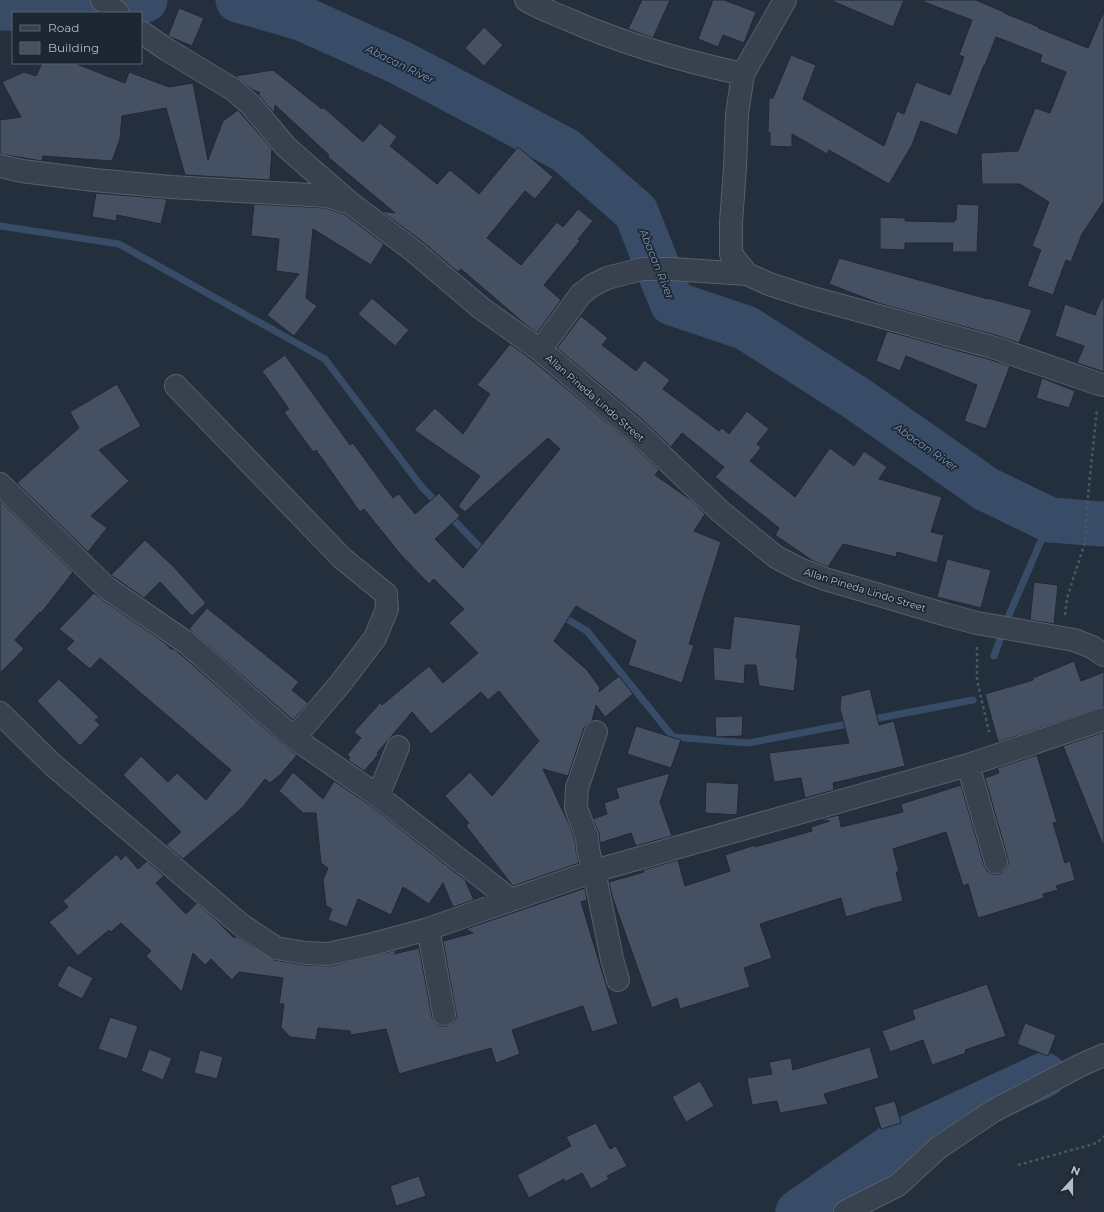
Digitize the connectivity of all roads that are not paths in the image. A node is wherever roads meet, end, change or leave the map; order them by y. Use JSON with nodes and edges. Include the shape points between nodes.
{"nodes":[{"id":1,"x":102,"y":0,"type":"edge"},
{"id":2,"x":526,"y":0,"type":"edge"},
{"id":3,"x":785,"y":0,"type":"edge"},
{"id":4,"x":117,"y":12,"type":"edge"},
{"id":5,"x":142,"y":33,"type":"edge"},
{"id":6,"x":743,"y":74,"type":"junction"},
{"id":7,"x":0,"y":166,"type":"edge"},
{"id":8,"x":348,"y":202,"type":"junction"},
{"id":9,"x":747,"y":274,"type":"junction"},
{"id":10,"x":540,"y":350,"type":"junction"},
{"id":11,"x":1102,"y":384,"type":"edge"},
{"id":12,"x":176,"y":386,"type":"dead end"},
{"id":13,"x":0,"y":484,"type":"edge"},
{"id":14,"x":1104,"y":655,"type":"edge"},
{"id":15,"x":0,"y":713,"type":"edge"},
{"id":16,"x":1104,"y":719,"type":"edge"},
{"id":17,"x":596,"y":732,"type":"dead end"},
{"id":18,"x":294,"y":738,"type":"junction"},
{"id":19,"x":398,"y":747,"type":"dead end"},
{"id":20,"x":968,"y":765,"type":"junction"},
{"id":21,"x":378,"y":796,"type":"junction"},
{"id":22,"x":996,"y":862,"type":"dead end"},
{"id":23,"x":594,"y":871,"type":"junction"},
{"id":24,"x":511,"y":900,"type":"junction"},
{"id":25,"x":428,"y":929,"type":"junction"},
{"id":26,"x":618,"y":980,"type":"dead end"},
{"id":27,"x":444,"y":1014,"type":"dead end"},
{"id":28,"x":1104,"y":1055,"type":"edge"},
{"id":29,"x":844,"y":1212,"type":"edge"}],
"edges":[{"from":1,"to":4,"type":"street"},
{"from":2,"to":6,"type":"street","via":[[621,41],[694,64]]},
{"from":3,"to":6,"type":"street"},
{"from":5,"to":8,"type":"street","name":"Allan Pineda Lindo Street","via":[[234,90],[251,105],[286,147]]},
{"from":6,"to":9,"type":"street","via":[[738,114],[731,254]]},
{"from":7,"to":8,"type":"street","via":[[94,180],[321,196]]},
{"from":8,"to":10,"type":"street","name":"Allan Pineda Lindo Street","via":[[414,252],[481,308]]},
{"from":9,"to":10,"type":"street","via":[[642,269],[607,278],[581,294]]},
{"from":9,"to":11,"type":"street","via":[[806,296],[992,347]]},
{"from":10,"to":14,"type":"street","name":"Allan Pineda Lindo Street","via":[[636,431],[721,512],[776,557],[825,579],[978,623],[1063,637],[1092,647]]},
{"from":12,"to":18,"type":"street","via":[[342,558],[386,594],[387,609],[375,638]]},
{"from":13,"to":18,"type":"street","via":[[107,588],[187,643]]},
{"from":15,"to":25,"type":"street","via":[[53,765],[173,868],[240,924],[276,948],[328,954]]},
{"from":16,"to":20,"type":"street"},
{"from":17,"to":23,"type":"street","via":[[577,788],[576,808],[587,837]]},
{"from":18,"to":21,"type":"street"},
{"from":19,"to":21,"type":"street"},
{"from":20,"to":22,"type":"street"},
{"from":20,"to":23,"type":"street"},
{"from":21,"to":24,"type":"street"},
{"from":23,"to":24,"type":"street"},
{"from":23,"to":26,"type":"street"},
{"from":24,"to":25,"type":"street"},
{"from":25,"to":27,"type":"street"},
{"from":28,"to":29,"type":"street","via":[[993,1111],[938,1148],[898,1185]]}]}
